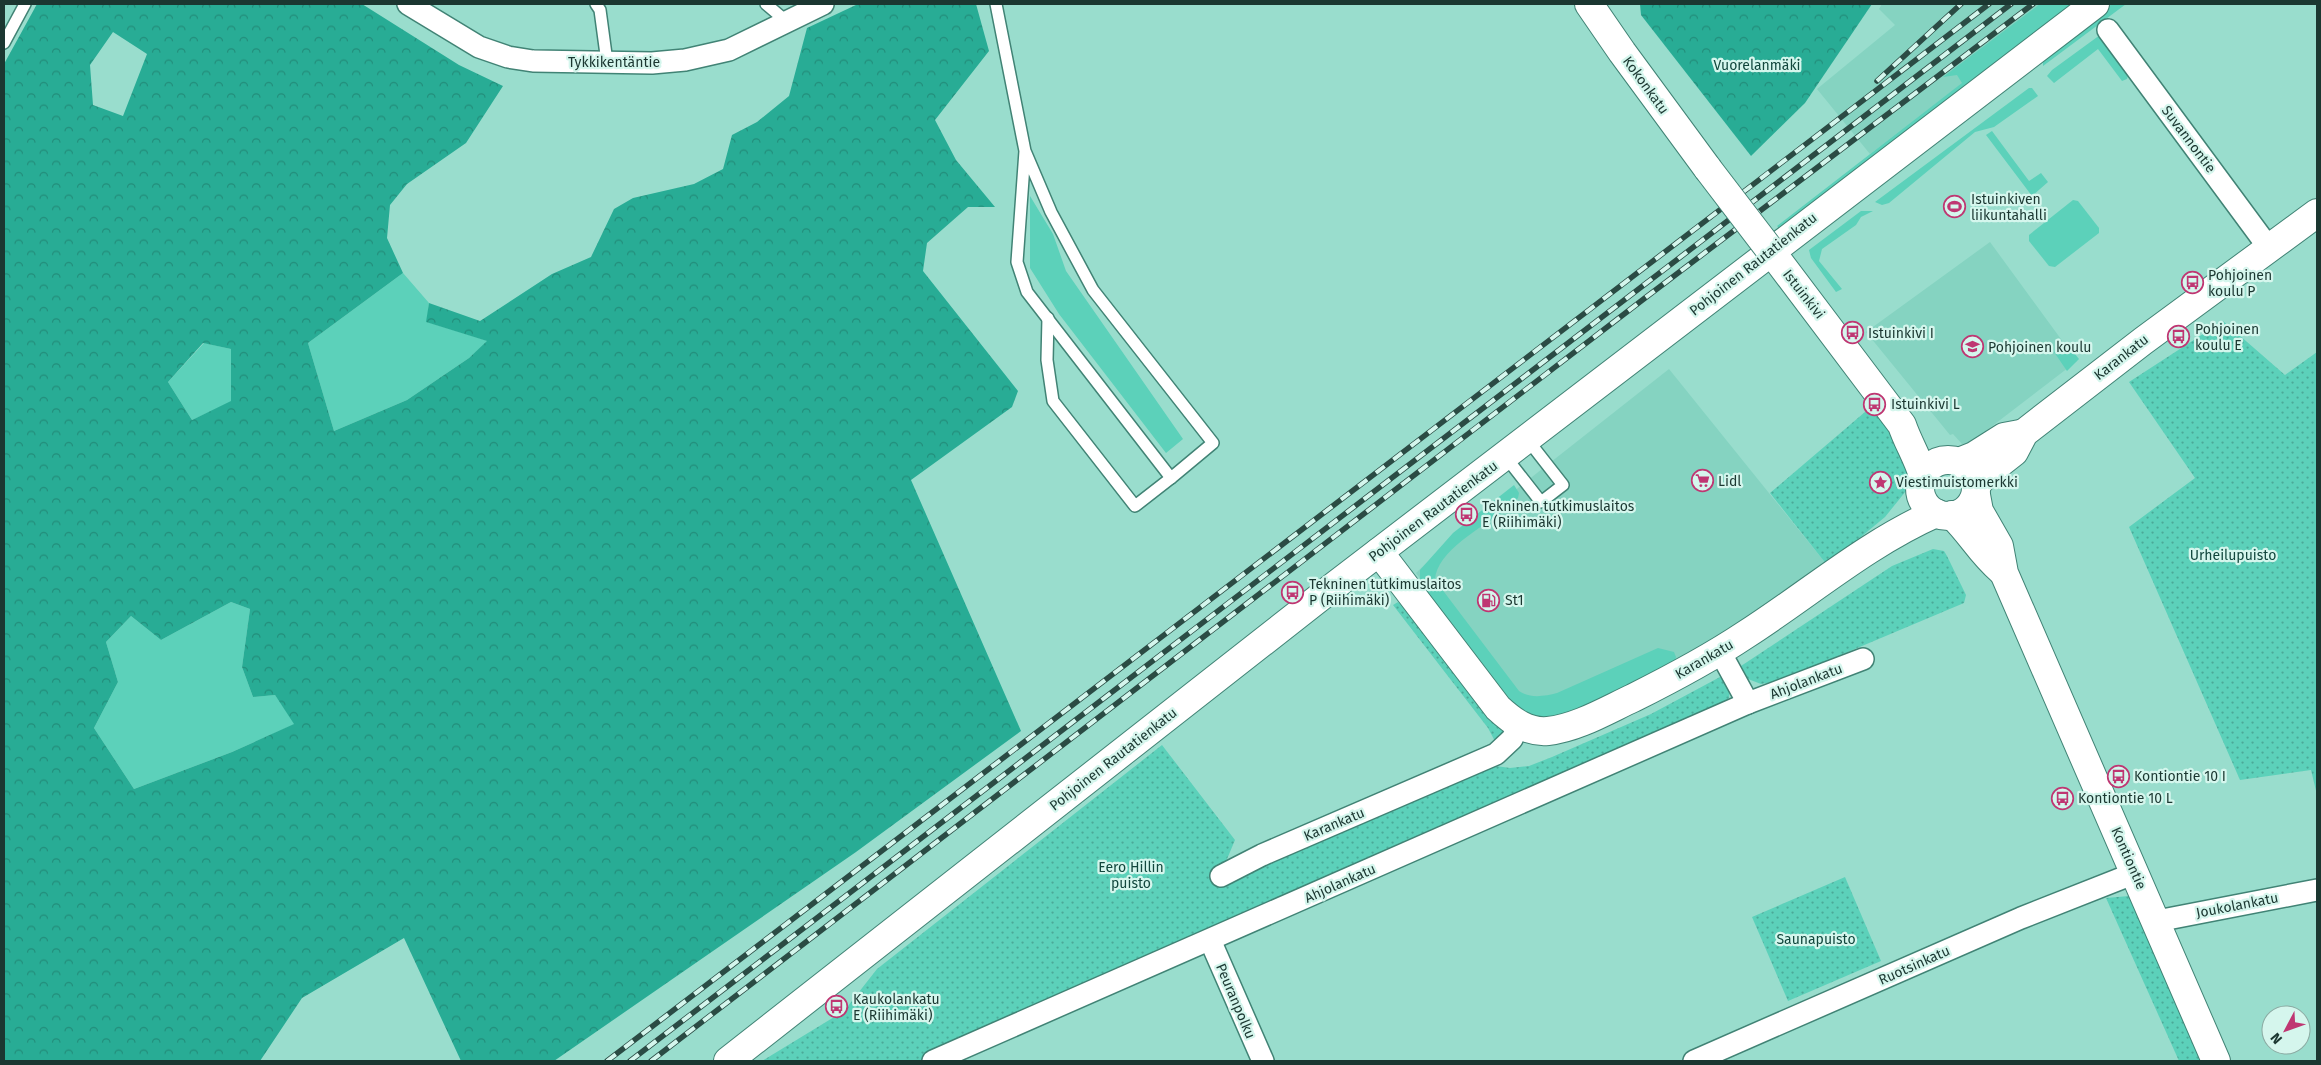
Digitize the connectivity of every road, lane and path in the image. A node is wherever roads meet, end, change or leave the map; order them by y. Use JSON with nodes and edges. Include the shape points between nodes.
{"nodes":[{"id":1,"x":25,"y":4,"type":"edge"},
{"id":2,"x":408,"y":4,"type":"edge"},
{"id":3,"x":596,"y":4,"type":"edge"},
{"id":4,"x":766,"y":4,"type":"edge"},
{"id":5,"x":823,"y":4,"type":"edge"},
{"id":6,"x":996,"y":4,"type":"edge"},
{"id":7,"x":1589,"y":4,"type":"edge"},
{"id":8,"x":2095,"y":4,"type":"edge"},
{"id":9,"x":786,"y":21,"type":"junction"},
{"id":10,"x":2108,"y":30,"type":"dead end"},
{"id":11,"x":4,"y":43,"type":"edge"},
{"id":12,"x":607,"y":62,"type":"junction"},
{"id":13,"x":1025,"y":150,"type":"junction"},
{"id":14,"x":1706,"y":167,"type":"joint"},
{"id":15,"x":2317,"y":213,"type":"edge"},
{"id":16,"x":2270,"y":248,"type":"junction"},
{"id":17,"x":1048,"y":318,"type":"junction"},
{"id":18,"x":1902,"y":425,"type":"junction"},
{"id":19,"x":2024,"y":433,"type":"junction"},
{"id":20,"x":1527,"y":439,"type":"junction"},
{"id":21,"x":1505,"y":456,"type":"junction"},
{"id":22,"x":1951,"y":461,"type":"junction"},
{"id":23,"x":1171,"y":478,"type":"junction"},
{"id":24,"x":1922,"y":482,"type":"junction"},
{"id":25,"x":1976,"y":490,"type":"junction"},
{"id":26,"x":1944,"y":514,"type":"junction"},
{"id":27,"x":1871,"y":547,"type":"junction"},
{"id":28,"x":1379,"y":552,"type":"junction"},
{"id":29,"x":2004,"y":573,"type":"junction"},
{"id":30,"x":1719,"y":650,"type":"junction"},
{"id":31,"x":1863,"y":659,"type":"dead end"},
{"id":32,"x":1748,"y":704,"type":"junction"},
{"id":33,"x":1519,"y":725,"type":"junction"},
{"id":34,"x":2136,"y":873,"type":"junction"},
{"id":35,"x":1221,"y":876,"type":"dead end"},
{"id":36,"x":2317,"y":890,"type":"edge"},
{"id":37,"x":2157,"y":921,"type":"junction"},
{"id":38,"x":1210,"y":940,"type":"junction"},
{"id":39,"x":728,"y":1061,"type":"edge"},
{"id":40,"x":933,"y":1061,"type":"edge"},
{"id":41,"x":1262,"y":1061,"type":"edge"},
{"id":42,"x":1694,"y":1061,"type":"edge"},
{"id":43,"x":2216,"y":1061,"type":"edge"}],
"edges":[{"from":1,"to":11,"type":"lane"},
{"from":2,"to":12,"type":"street","name":"Tykkikentäntie","via":[[479,47],[508,57],[533,61]]},
{"from":3,"to":12,"type":"lane","via":[[600,10]]},
{"from":4,"to":9,"type":"lane"},
{"from":5,"to":9,"type":"street","name":"Tykkikentäntie"},
{"from":6,"to":13,"type":"lane"},
{"from":7,"to":14,"type":"street","name":"Kokonkatu"},
{"from":8,"to":20,"type":"street","name":"Pohjoinen Rautatienkatu"},
{"from":9,"to":12,"type":"street","name":"Tykkikentäntie","via":[[729,50],[685,60]]},
{"from":10,"to":16,"type":"street","name":"Suvannontie"},
{"from":13,"to":17,"type":"lane","via":[[1017,262],[1027,292]]},
{"from":13,"to":23,"type":"lane","via":[[1051,212],[1093,290],[1213,443]]},
{"from":14,"to":18,"type":"street","name":"Istuinkivi","bridge":true},
{"from":15,"to":16,"type":"street","name":"Karankatu"},
{"from":16,"to":19,"type":"street","name":"Karankatu"},
{"from":17,"to":23,"type":"lane"},
{"from":17,"to":23,"type":"lane","via":[[1047,360],[1053,401],[1135,506]]},
{"from":18,"to":22,"type":"street","name":"Istuinkivi"},
{"from":18,"to":24,"type":"street","name":"Istuinkivi","via":[[1919,462]]},
{"from":19,"to":22,"type":"street","name":"Karankatu","via":[[2004,437],[1974,456]]},
{"from":19,"to":25,"type":"street","name":"Karankatu","via":[[2014,452],[1986,474]]},
{"from":20,"to":21,"type":"street","name":"Pohjoinen Rautatienkatu"},
{"from":20,"to":21,"type":"lane","via":[[1563,485],[1541,502]]},
{"from":21,"to":28,"type":"street","name":"Pohjoinen Rautatienkatu"},
{"from":22,"to":24,"type":"street","via":[[1935,463]]},
{"from":22,"to":25,"type":"street","via":[[1971,472]]},
{"from":24,"to":26,"type":"street","via":[[1923,500]]},
{"from":24,"to":27,"type":"street","name":"Karankatu"},
{"from":25,"to":26,"type":"street","via":[[1967,508]]},
{"from":25,"to":29,"type":"street","name":"Kontiontie","via":[[1979,511],[1999,546]]},
{"from":26,"to":27,"type":"street","name":"Karankatu"},
{"from":26,"to":29,"type":"street","name":"Kontiontie","via":[[1962,524],[1984,555]]},
{"from":27,"to":30,"type":"street","name":"Karankatu","via":[[1745,636]]},
{"from":28,"to":33,"type":"street","name":"Karankatu","via":[[1498,708]]},
{"from":28,"to":39,"type":"street","name":"Pohjoinen Rautatienkatu"},
{"from":29,"to":34,"type":"street","name":"Kontiontie"},
{"from":30,"to":32,"type":"street"},
{"from":30,"to":33,"type":"street","name":"Karankatu","via":[[1661,684],[1572,725],[1547,731]]},
{"from":31,"to":32,"type":"street","name":"Ahjolankatu"},
{"from":32,"to":38,"type":"street","name":"Ahjolankatu"},
{"from":33,"to":35,"type":"street","name":"Karankatu","via":[[1512,739],[1496,754],[1262,855]]},
{"from":34,"to":37,"type":"street","name":"Kontiontie"},
{"from":34,"to":42,"type":"street","name":"Ruotsinkatu","via":[[2022,918]]},
{"from":36,"to":37,"type":"street","name":"Joukolankatu"},
{"from":37,"to":43,"type":"street","name":"Kontiontie"},
{"from":38,"to":40,"type":"street","name":"Ahjolankatu"},
{"from":38,"to":41,"type":"street","name":"Peuranpolku"}]}
